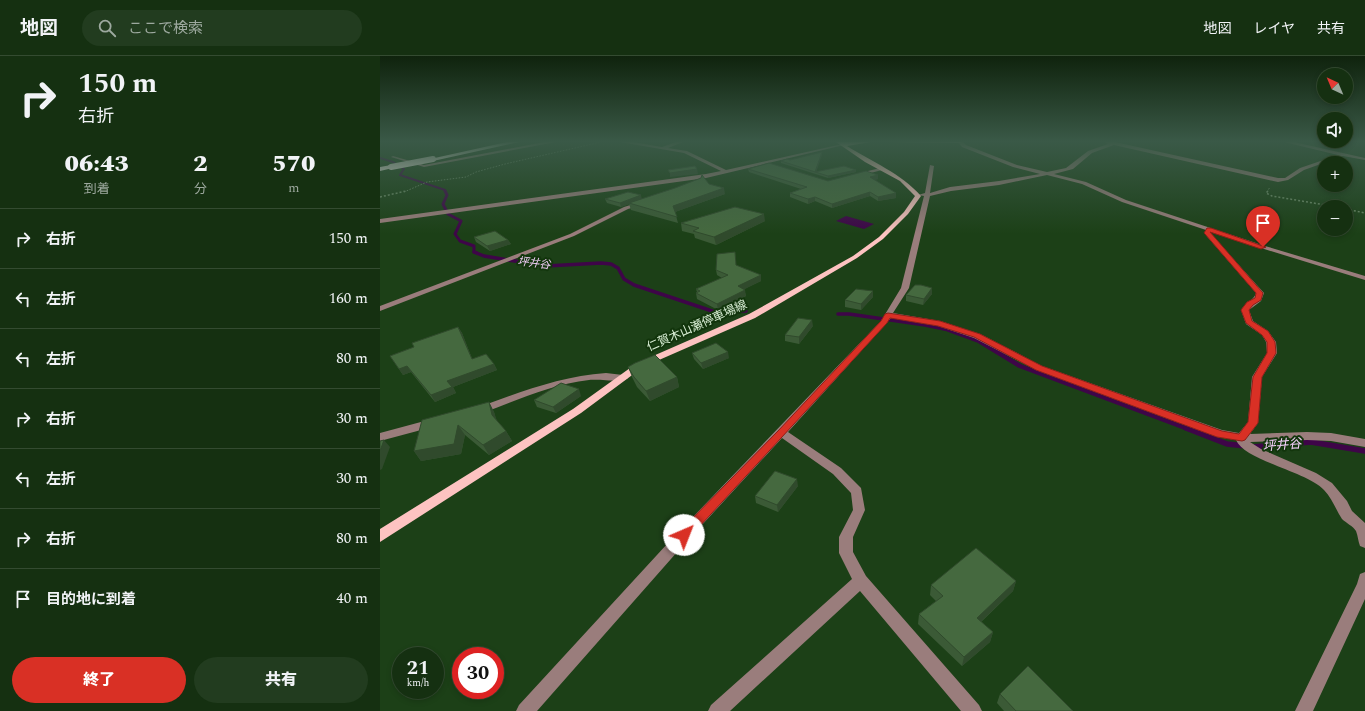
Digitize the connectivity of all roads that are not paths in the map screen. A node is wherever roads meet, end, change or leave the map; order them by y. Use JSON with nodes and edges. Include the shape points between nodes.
{"nodes":[{"id":1,"x":723,"y":173,"type":"edge"},
{"id":2,"x":863,"y":173,"type":"edge"},
{"id":3,"x":888,"y":173,"type":"edge"},
{"id":4,"x":930,"y":173,"type":"edge"},
{"id":5,"x":1041,"y":173,"type":"edge"},
{"id":6,"x":1053,"y":173,"type":"edge"},
{"id":7,"x":1244,"y":173,"type":"edge"},
{"id":8,"x":1296,"y":173,"type":"edge"},
{"id":9,"x":1047,"y":174,"type":"junction"},
{"id":10,"x":706,"y":176,"type":"junction"},
{"id":11,"x":850,"y":176,"type":"edge"},
{"id":12,"x":686,"y":186,"type":"edge"},
{"id":13,"x":923,"y":195,"type":"junction"},
{"id":14,"x":650,"y":201,"type":"edge"},
{"id":15,"x":380,"y":221,"type":"edge"},
{"id":16,"x":1209,"y":230,"type":"junction"},
{"id":17,"x":1365,"y":278,"type":"edge"},
{"id":18,"x":380,"y":309,"type":"edge"},
{"id":19,"x":886,"y":319,"type":"junction"},
{"id":20,"x":623,"y":378,"type":"junction"},
{"id":21,"x":468,"y":414,"type":"edge"},
{"id":22,"x":440,"y":421,"type":"edge"},
{"id":23,"x":781,"y":433,"type":"junction"},
{"id":24,"x":380,"y":437,"type":"edge"},
{"id":25,"x":1245,"y":443,"type":"junction"},
{"id":26,"x":1365,"y":443,"type":"edge"},
{"id":27,"x":380,"y":536,"type":"edge"},
{"id":28,"x":1365,"y":542,"type":"edge"},
{"id":29,"x":1365,"y":579,"type":"edge"},
{"id":30,"x":861,"y":581,"type":"junction"},
{"id":31,"x":525,"y":711,"type":"edge"},
{"id":32,"x":717,"y":711,"type":"edge"},
{"id":33,"x":973,"y":711,"type":"edge"},
{"id":34,"x":1304,"y":711,"type":"edge"}],
"edges":[{"from":1,"to":10,"type":"street"},
{"from":2,"to":11,"type":"street"},
{"from":3,"to":13,"type":"main road"},
{"from":4,"to":13,"type":"street"},
{"from":5,"to":9,"type":"street"},
{"from":6,"to":9,"type":"street"},
{"from":7,"to":8,"type":"street","via":[[1278,180],[1286,179]]},
{"from":9,"to":13,"type":"street","via":[[999,183],[950,188]]},
{"from":9,"to":16,"type":"street","via":[[1084,183],[1124,201]]},
{"from":10,"to":12,"type":"street"},
{"from":10,"to":15,"type":"street"},
{"from":13,"to":19,"type":"street","via":[[905,288]]},
{"from":13,"to":20,"type":"main road","name":"仁賀木山瀬停車場線","via":[[881,238],[855,257],[752,316],[657,356]]},
{"from":14,"to":18,"type":"street","via":[[626,208],[572,235]]},
{"from":16,"to":17,"type":"street"},
{"from":16,"to":25,"type":"street","via":[[1207,233],[1260,293],[1258,299],[1245,310],[1249,322],[1265,333],[1271,342],[1272,353],[1257,377],[1253,423]]},
{"from":19,"to":23,"type":"street"},
{"from":19,"to":25,"type":"street","via":[[940,324],[977,336],[1039,368]]},
{"from":20,"to":21,"type":"street","via":[[612,375],[576,378]]},
{"from":20,"to":27,"type":"main road","name":"仁賀木山瀬停車場線","via":[[577,411]]},
{"from":22,"to":24,"type":"street"},
{"from":23,"to":30,"type":"street","via":[[837,471],[857,491],[859,510],[846,537],[846,553]]},
{"from":23,"to":31,"type":"street","via":[[673,546]]},
{"from":25,"to":26,"type":"street","via":[[1307,436],[1332,437]]},
{"from":25,"to":28,"type":"street","via":[[1328,486],[1347,515],[1362,528]]},
{"from":29,"to":34,"type":"street"},
{"from":30,"to":32,"type":"street"},
{"from":30,"to":33,"type":"street"}]}
